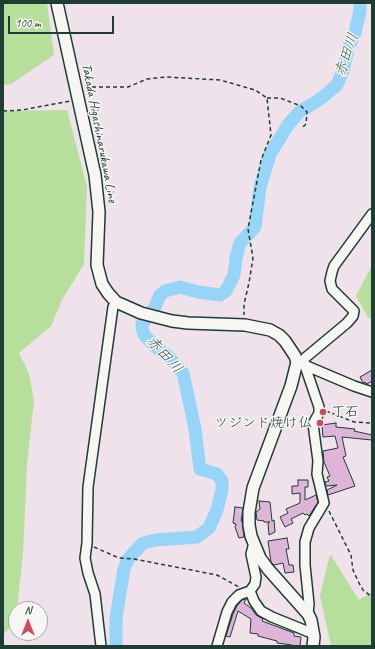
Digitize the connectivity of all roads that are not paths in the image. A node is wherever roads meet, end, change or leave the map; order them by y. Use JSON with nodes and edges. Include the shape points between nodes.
{"nodes":[{"id":1,"x":57,"y":3,"type":"edge"},
{"id":2,"x":372,"y":214,"type":"edge"},
{"id":3,"x":116,"y":302,"type":"junction"},
{"id":4,"x":302,"y":364,"type":"junction"},
{"id":5,"x":372,"y":392,"type":"edge"},
{"id":6,"x":254,"y":544,"type":"junction"},
{"id":7,"x":250,"y":591,"type":"junction"},
{"id":8,"x":308,"y":614,"type":"junction"},
{"id":9,"x":314,"y":634,"type":"junction"},
{"id":10,"x":101,"y":646,"type":"edge"},
{"id":11,"x":217,"y":646,"type":"edge"},
{"id":12,"x":313,"y":646,"type":"edge"}],
"edges":[{"from":1,"to":3,"type":"main road","name":"Takada Higashinarukawa Line","via":[[95,176],[98,197],[99,276]]},
{"from":2,"to":4,"type":"street","via":[[334,266],[330,281],[332,289],[354,311],[353,316],[305,358]]},
{"from":3,"to":4,"type":"main road","name":"Takada Higashinarukawa Line","via":[[155,317],[188,323],[245,325],[270,330],[279,335]]},
{"from":3,"to":10,"type":"street","via":[[113,307],[88,487],[85,558],[95,594]]},
{"from":4,"to":5,"type":"street"},
{"from":4,"to":6,"type":"main road","via":[[291,386],[252,492],[249,525]]},
{"from":4,"to":8,"type":"street","via":[[319,407],[313,424],[318,461],[317,474],[324,503],[310,528],[306,542],[305,565],[310,604]]},
{"from":6,"to":7,"type":"street","via":[[251,554],[256,577]]},
{"from":6,"to":8,"type":"main road","via":[[268,569]]},
{"from":7,"to":9,"type":"street","via":[[261,611]]},
{"from":7,"to":11,"type":"street","via":[[239,595],[232,602]]},
{"from":8,"to":9,"type":"main road"},
{"from":9,"to":12,"type":"main road"}]}
